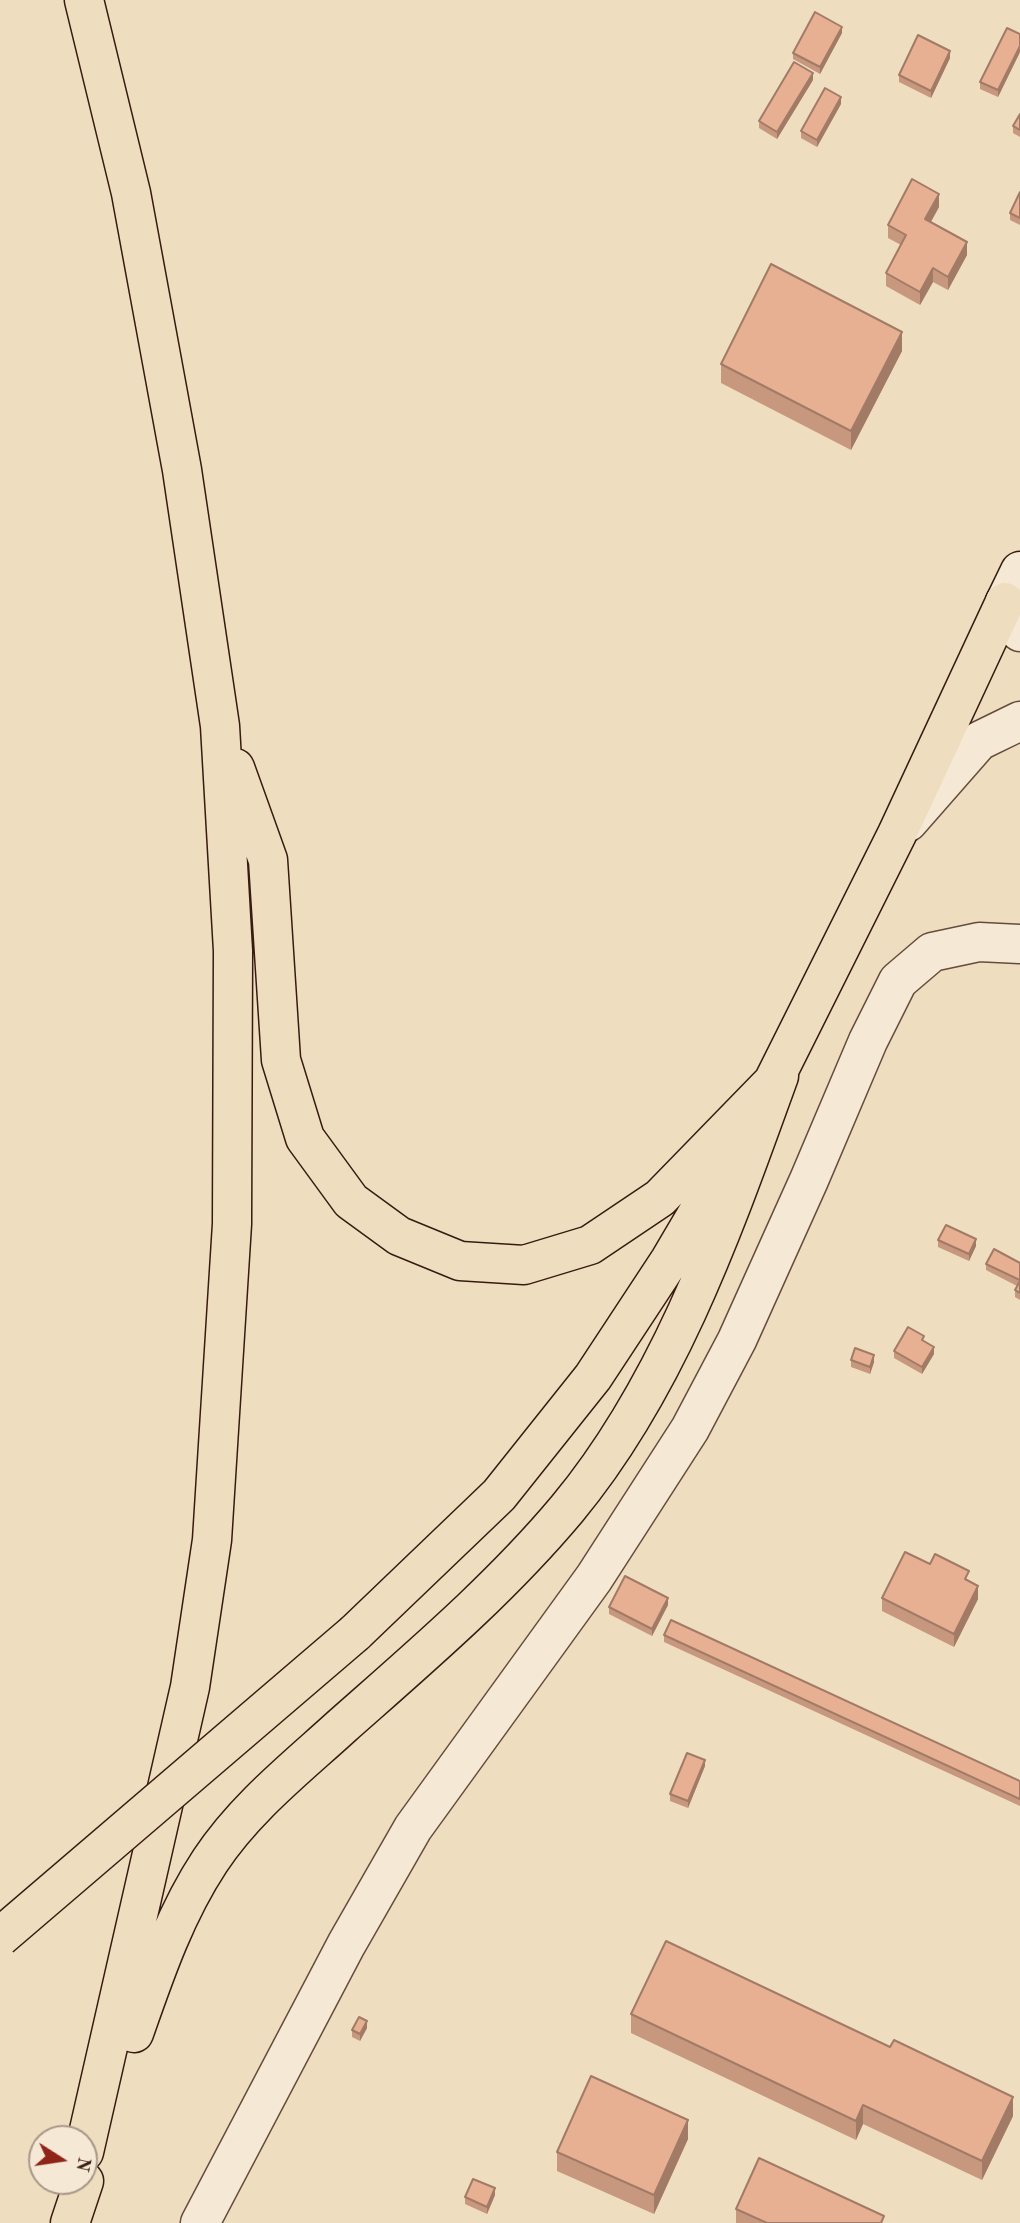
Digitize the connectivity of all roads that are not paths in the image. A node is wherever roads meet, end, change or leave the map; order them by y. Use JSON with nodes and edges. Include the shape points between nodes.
{"nodes":[{"id":1,"x":84,"y":0,"type":"edge"},
{"id":2,"x":1016,"y":602,"type":"edge"},
{"id":3,"x":1020,"y":721,"type":"edge"},
{"id":4,"x":220,"y":726,"type":"junction"},
{"id":5,"x":897,"y":834,"type":"junction"},
{"id":6,"x":1020,"y":944,"type":"edge"},
{"id":7,"x":779,"y":1076,"type":"junction"},
{"id":8,"x":0,"y":1937,"type":"edge"},
{"id":9,"x":90,"y":2125,"type":"edge"},
{"id":10,"x":98,"y":2140,"type":"edge"},
{"id":11,"x":74,"y":2195,"type":"edge"},
{"id":12,"x":79,"y":2195,"type":"edge"},
{"id":13,"x":68,"y":2223,"type":"edge"},
{"id":14,"x":200,"y":2223,"type":"edge"}],
"edges":[{"from":1,"to":4,"type":"main road","via":[[131,193],[182,470]]},
{"from":2,"to":5,"type":"main road"},
{"from":3,"to":5,"type":"street","via":[[979,741]]},
{"from":4,"to":7,"type":"main road","via":[[268,860],[281,1060],[305,1138],[351,1201],[399,1236],[460,1261],[524,1265],[590,1245],[660,1198]]},
{"from":4,"to":9,"type":"main road","via":[[233,951],[232,1224],[212,1540],[190,1686]]},
{"from":5,"to":7,"type":"main road"},
{"from":6,"to":14,"type":"street","via":[[979,942],[932,952],[898,981],[737,1340],[690,1429],[594,1578],[413,1828]]},
{"from":7,"to":8,"type":"main road","bridge":true,"via":[[670,1260],[593,1377],[499,1495],[355,1633]]},
{"from":7,"to":10,"type":"main road","via":[[723,1231],[665,1354],[620,1435],[575,1498],[478,1605],[261,1798],[211,1859],[173,1923]]},
{"from":11,"to":13,"type":"main road"},
{"from":12,"to":13,"type":"main road"}]}
